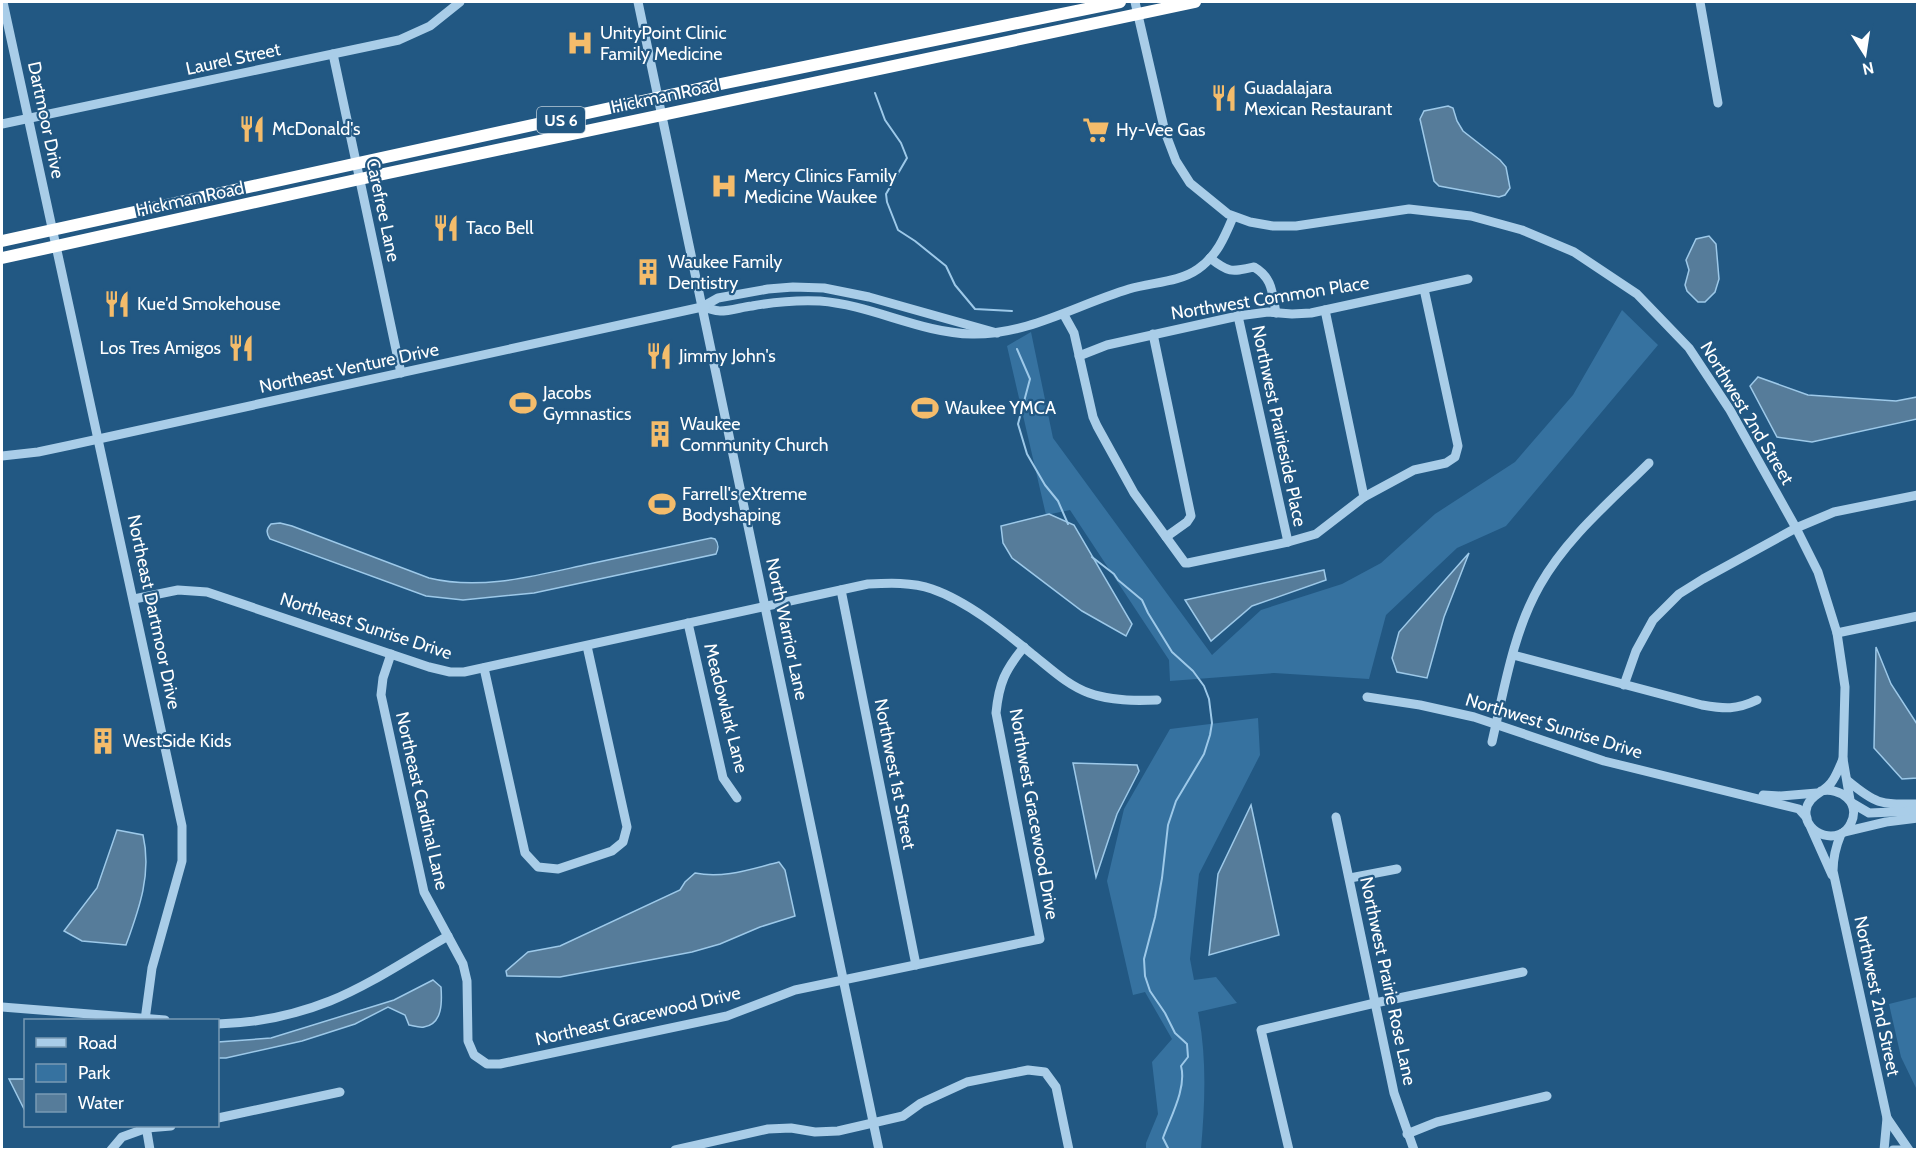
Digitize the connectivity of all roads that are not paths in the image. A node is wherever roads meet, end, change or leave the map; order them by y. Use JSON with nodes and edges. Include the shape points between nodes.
{"nodes":[{"id":1,"x":3,"y":2,"type":"edge"},
{"id":2,"x":460,"y":2,"type":"edge"},
{"id":3,"x":638,"y":2,"type":"edge"},
{"id":4,"x":1120,"y":2,"type":"edge"},
{"id":5,"x":1195,"y":2,"type":"edge"},
{"id":6,"x":1700,"y":2,"type":"edge"},
{"id":7,"x":1137,"y":7,"type":"edge"},
{"id":8,"x":333,"y":54,"type":"junction"},
{"id":9,"x":658,"y":98,"type":"junction"},
{"id":10,"x":1718,"y":103,"type":"dead end"},
{"id":11,"x":662,"y":116,"type":"junction"},
{"id":12,"x":29,"y":119,"type":"junction"},
{"id":13,"x":2,"y":124,"type":"edge"},
{"id":14,"x":356,"y":164,"type":"junction"},
{"id":15,"x":360,"y":179,"type":"junction"},
{"id":16,"x":1233,"y":217,"type":"junction"},
{"id":17,"x":53,"y":230,"type":"junction"},
{"id":18,"x":2,"y":241,"type":"edge"},
{"id":19,"x":57,"y":246,"type":"junction"},
{"id":20,"x":2,"y":258,"type":"edge"},
{"id":21,"x":1210,"y":258,"type":"junction"},
{"id":22,"x":1468,"y":279,"type":"dead end"},
{"id":23,"x":1424,"y":289,"type":"junction"},
{"id":24,"x":702,"y":307,"type":"junction"},
{"id":25,"x":1325,"y":310,"type":"junction"},
{"id":26,"x":1276,"y":313,"type":"junction"},
{"id":27,"x":1064,"y":315,"type":"junction"},
{"id":28,"x":1238,"y":316,"type":"junction"},
{"id":29,"x":997,"y":333,"type":"junction"},
{"id":30,"x":1153,"y":334,"type":"junction"},
{"id":31,"x":1079,"y":356,"type":"junction"},
{"id":32,"x":401,"y":373,"type":"junction"},
{"id":33,"x":99,"y":439,"type":"junction"},
{"id":34,"x":2,"y":456,"type":"edge"},
{"id":35,"x":1649,"y":463,"type":"dead end"},
{"id":36,"x":1917,"y":495,"type":"edge"},
{"id":37,"x":1364,"y":497,"type":"junction"},
{"id":38,"x":1796,"y":528,"type":"junction"},
{"id":39,"x":1166,"y":537,"type":"junction"},
{"id":40,"x":1288,"y":542,"type":"junction"},
{"id":41,"x":841,"y":590,"type":"junction"},
{"id":42,"x":134,"y":599,"type":"junction"},
{"id":43,"x":765,"y":607,"type":"junction"},
{"id":44,"x":1917,"y":616,"type":"edge"},
{"id":45,"x":688,"y":623,"type":"junction"},
{"id":46,"x":1837,"y":633,"type":"junction"},
{"id":47,"x":587,"y":646,"type":"junction"},
{"id":48,"x":1024,"y":647,"type":"junction"},
{"id":49,"x":391,"y":654,"type":"junction"},
{"id":50,"x":1514,"y":655,"type":"junction"},
{"id":51,"x":484,"y":668,"type":"junction"},
{"id":52,"x":1624,"y":685,"type":"junction"},
{"id":53,"x":1367,"y":697,"type":"dead end"},
{"id":54,"x":1157,"y":700,"type":"dead end"},
{"id":55,"x":1757,"y":700,"type":"dead end"},
{"id":56,"x":1496,"y":724,"type":"junction"},
{"id":57,"x":1492,"y":742,"type":"dead end"},
{"id":58,"x":1843,"y":759,"type":"junction"},
{"id":59,"x":1848,"y":781,"type":"junction"},
{"id":60,"x":1731,"y":791,"type":"junction"},
{"id":61,"x":1819,"y":792,"type":"junction"},
{"id":62,"x":737,"y":798,"type":"dead end"},
{"id":63,"x":1851,"y":801,"type":"junction"},
{"id":64,"x":1917,"y":804,"type":"edge"},
{"id":65,"x":1917,"y":811,"type":"edge"},
{"id":66,"x":1336,"y":817,"type":"dead end"},
{"id":67,"x":1917,"y":818,"type":"edge"},
{"id":68,"x":1808,"y":820,"type":"junction"},
{"id":69,"x":1843,"y":833,"type":"junction"},
{"id":70,"x":1397,"y":868,"type":"dead end"},
{"id":71,"x":1350,"y":878,"type":"junction"},
{"id":72,"x":1835,"y":880,"type":"junction"},
{"id":73,"x":448,"y":936,"type":"junction"},
{"id":74,"x":916,"y":965,"type":"junction"},
{"id":75,"x":1523,"y":972,"type":"dead end"},
{"id":76,"x":844,"y":980,"type":"junction"},
{"id":77,"x":1375,"y":1003,"type":"junction"},
{"id":78,"x":2,"y":1007,"type":"edge"},
{"id":79,"x":145,"y":1019,"type":"edge"},
{"id":80,"x":219,"y":1024,"type":"edge"},
{"id":81,"x":474,"y":1054,"type":"joint"},
{"id":82,"x":340,"y":1092,"type":"dead end"},
{"id":83,"x":1547,"y":1096,"type":"dead end"},
{"id":84,"x":219,"y":1118,"type":"edge"},
{"id":85,"x":1887,"y":1118,"type":"junction"},
{"id":86,"x":874,"y":1124,"type":"junction"},
{"id":87,"x":147,"y":1127,"type":"edge"},
{"id":88,"x":1407,"y":1134,"type":"junction"},
{"id":89,"x":111,"y":1149,"type":"edge"},
{"id":90,"x":150,"y":1149,"type":"edge"},
{"id":91,"x":675,"y":1149,"type":"edge"},
{"id":92,"x":879,"y":1149,"type":"edge"},
{"id":93,"x":1069,"y":1149,"type":"edge"},
{"id":94,"x":1289,"y":1149,"type":"edge"},
{"id":95,"x":1414,"y":1149,"type":"edge"},
{"id":96,"x":1884,"y":1149,"type":"edge"},
{"id":97,"x":1893,"y":1149,"type":"edge"},
{"id":98,"x":1903,"y":1149,"type":"edge"},
{"id":99,"x":1909,"y":1149,"type":"edge"}],
"edges":[{"from":1,"to":12,"type":"street","name":"Dartmoor Drive"},
{"from":2,"to":8,"type":"street","name":"Laurel Street","via":[[418,33]]},
{"from":3,"to":9,"type":"street","name":"North Warrior Lane"},
{"from":4,"to":9,"type":"highway","name":"Hickman Road","number":"US 6"},
{"from":5,"to":7,"type":"highway","name":"Hickman Road","number":"US 6"},
{"from":6,"to":10,"type":"street"},
{"from":7,"to":11,"type":"highway","name":"Hickman Road","number":"US 6"},
{"from":7,"to":16,"type":"street","name":"Northwest 2nd Street","via":[[1165,132],[1176,161],[1190,183]]},
{"from":8,"to":12,"type":"street","name":"Laurel Street"},
{"from":8,"to":14,"type":"street","name":"Carefree Lane"},
{"from":9,"to":11,"type":"street","name":"North Warrior Lane"},
{"from":9,"to":14,"type":"highway","name":"Hickman Road","number":"US 6"},
{"from":11,"to":15,"type":"highway","name":"Hickman Road","number":"US 6"},
{"from":11,"to":24,"type":"street","name":"North Warrior Lane"},
{"from":12,"to":13,"type":"street","name":"Laurel Street"},
{"from":12,"to":17,"type":"street","name":"Dartmoor Drive"},
{"from":14,"to":15,"type":"street","name":"Carefree Lane"},
{"from":14,"to":17,"type":"highway","name":"Hickman Road","number":"US 6"},
{"from":15,"to":19,"type":"highway","name":"Hickman Road","number":"US 6"},
{"from":15,"to":32,"type":"street","name":"Carefree Lane"},
{"from":16,"to":21,"type":"street"},
{"from":16,"to":38,"type":"street","name":"Northwest 2nd Street","via":[[1273,226],[1296,226],[1409,209],[1471,216],[1522,230],[1575,252],[1637,294],[1689,348],[1730,410]]},
{"from":17,"to":18,"type":"highway","name":"Hickman Road","number":"US 6"},
{"from":17,"to":19,"type":"street","name":"Dartmoor Drive"},
{"from":19,"to":20,"type":"highway","name":"Hickman Road","number":"US 6"},
{"from":19,"to":33,"type":"street","name":"Northeast Dartmoor Drive"},
{"from":21,"to":26,"type":"street","via":[[1225,270],[1254,267],[1264,273]]},
{"from":21,"to":27,"type":"street","via":[[1185,276],[1096,299]]},
{"from":22,"to":23,"type":"street","name":"Northwest Common Place"},
{"from":23,"to":25,"type":"street","name":"Northwest Common Place"},
{"from":23,"to":37,"type":"street","via":[[1458,446],[1455,457],[1414,470]]},
{"from":24,"to":29,"type":"street","via":[[720,311],[804,300],[839,303],[946,332]]},
{"from":24,"to":29,"type":"street","via":[[718,297],[768,289],[824,288]]},
{"from":24,"to":32,"type":"street","name":"Northeast Venture Drive"},
{"from":24,"to":43,"type":"street","name":"North Warrior Lane"},
{"from":25,"to":26,"type":"street","name":"Northwest Common Place"},
{"from":25,"to":37,"type":"street"},
{"from":26,"to":28,"type":"street","name":"Northwest Common Place"},
{"from":27,"to":29,"type":"street"},
{"from":27,"to":31,"type":"street","via":[[1074,333]]},
{"from":28,"to":30,"type":"street","name":"Northwest Common Place"},
{"from":28,"to":40,"type":"street","name":"Northwest Prairieside Place"},
{"from":30,"to":31,"type":"street","name":"Northwest Common Place"},
{"from":30,"to":39,"type":"street","via":[[1191,510],[1187,522]]},
{"from":31,"to":39,"type":"street","via":[[1097,426],[1134,493]]},
{"from":32,"to":33,"type":"street","name":"Northeast Venture Drive"},
{"from":33,"to":34,"type":"street","name":"Northeast Venture Drive"},
{"from":33,"to":42,"type":"street","name":"Northeast Dartmoor Drive"},
{"from":35,"to":50,"type":"street","via":[[1561,553],[1526,615]]},
{"from":36,"to":38,"type":"street","via":[[1834,512]]},
{"from":37,"to":40,"type":"street","via":[[1316,534]]},
{"from":38,"to":46,"type":"street","name":"Northwest 2nd Street","via":[[1818,572]]},
{"from":38,"to":52,"type":"street","via":[[1679,594],[1653,620]]},
{"from":39,"to":40,"type":"street","via":[[1185,563]]},
{"from":41,"to":43,"type":"street"},
{"from":41,"to":48,"type":"street","via":[[897,583],[932,589],[964,604]]},
{"from":41,"to":74,"type":"street","name":"Northwest 1st Street"},
{"from":42,"to":49,"type":"street","name":"Northeast Sunrise Drive","via":[[178,590],[207,592]]},
{"from":42,"to":79,"type":"street","name":"Northeast Dartmoor Drive","via":[[180,809],[183,843],[178,878],[152,968]]},
{"from":43,"to":45,"type":"street","name":"Northeast Sunrise Drive"},
{"from":43,"to":76,"type":"street","name":"North Warrior Lane"},
{"from":44,"to":46,"type":"street"},
{"from":45,"to":47,"type":"street","name":"Northeast Sunrise Drive"},
{"from":45,"to":62,"type":"street","name":"Meadowlark Lane","via":[[723,778]]},
{"from":46,"to":58,"type":"street","name":"Northwest 2nd Street","via":[[1845,687]]},
{"from":47,"to":51,"type":"street","name":"Northeast Sunrise Drive"},
{"from":47,"to":51,"type":"street","via":[[627,827],[623,842],[612,851],[558,869],[538,867],[525,853]]},
{"from":48,"to":54,"type":"street","via":[[1064,679],[1088,692],[1134,701]]},
{"from":48,"to":74,"type":"street","name":"Northwest Gracewood Drive","via":[[1010,664],[998,690],[996,712],[1040,939]]},
{"from":49,"to":51,"type":"street","name":"Northeast Sunrise Drive","via":[[450,672]]},
{"from":49,"to":73,"type":"street","name":"Northeast Cardinal Lane","via":[[381,699],[424,892]]},
{"from":50,"to":52,"type":"street"},
{"from":50,"to":56,"type":"street"},
{"from":52,"to":55,"type":"street","via":[[1721,708],[1732,709]]},
{"from":53,"to":56,"type":"street","name":"Northwest Sunrise Drive","via":[[1442,709]]},
{"from":56,"to":57,"type":"street"},
{"from":56,"to":60,"type":"street","name":"Northwest Sunrise Drive","via":[[1604,760]]},
{"from":58,"to":59,"type":"street","name":"Northwest 2nd Street"},
{"from":58,"to":61,"type":"street","name":"Northwest 2nd Street","via":[[1833,781]]},
{"from":59,"to":63,"type":"street","name":"Northwest 2nd Street"},
{"from":59,"to":64,"type":"street","via":[[1873,801]]},
{"from":60,"to":61,"type":"street","name":"Northwest Sunrise Drive","via":[[1781,796]]},
{"from":60,"to":68,"type":"street","name":"Northwest Sunrise Drive","via":[[1799,809]]},
{"from":61,"to":63,"type":"street","via":[[1837,790]]},
{"from":61,"to":68,"type":"street","via":[[1808,805]]},
{"from":63,"to":65,"type":"street","via":[[1869,813]]},
{"from":63,"to":69,"type":"street","via":[[1854,815]]},
{"from":66,"to":71,"type":"street","name":"Northwest Prairie Rose Lane"},
{"from":67,"to":69,"type":"street"},
{"from":68,"to":69,"type":"street","via":[[1818,834]]},
{"from":68,"to":72,"type":"street","name":"Northwest 2nd Street"},
{"from":69,"to":72,"type":"street","name":"Northwest 2nd Street","via":[[1833,862]]},
{"from":70,"to":71,"type":"street"},
{"from":71,"to":77,"type":"street","name":"Northwest Prairie Rose Lane"},
{"from":72,"to":85,"type":"street","name":"Northwest 2nd Street"},
{"from":73,"to":80,"type":"street","via":[[331,1001],[253,1022]]},
{"from":73,"to":81,"type":"street","name":"Northeast Cardinal Lane","via":[[467,981],[468,1041]]},
{"from":74,"to":76,"type":"street","name":"Northwest Gracewood Drive"},
{"from":75,"to":77,"type":"street"},
{"from":76,"to":81,"type":"street","name":"Northeast Gracewood Drive","via":[[795,990],[727,1016],[500,1064],[487,1064]]},
{"from":76,"to":86,"type":"street","name":"North Warrior Lane"},
{"from":77,"to":88,"type":"street","name":"Northwest Prairie Rose Lane"},
{"from":77,"to":94,"type":"street","via":[[1261,1030]]},
{"from":78,"to":79,"type":"street"},
{"from":82,"to":84,"type":"street"},
{"from":83,"to":88,"type":"street","via":[[1437,1122]]},
{"from":85,"to":96,"type":"street","name":"Northwest 2nd Street"},
{"from":85,"to":99,"type":"street","name":"Northwest 2nd Street"},
{"from":86,"to":91,"type":"street","via":[[838,1131],[768,1129]]},
{"from":86,"to":92,"type":"street","name":"North Warrior Lane"},
{"from":86,"to":93,"type":"street","via":[[903,1116],[921,1103],[967,1082],[1028,1070],[1045,1072],[1056,1087]]},
{"from":87,"to":89,"type":"street","via":[[122,1137]]},
{"from":87,"to":90,"type":"street"},
{"from":88,"to":95,"type":"street","name":"Northwest Prairie Rose Lane"},
{"from":97,"to":98,"type":"street"}]}
